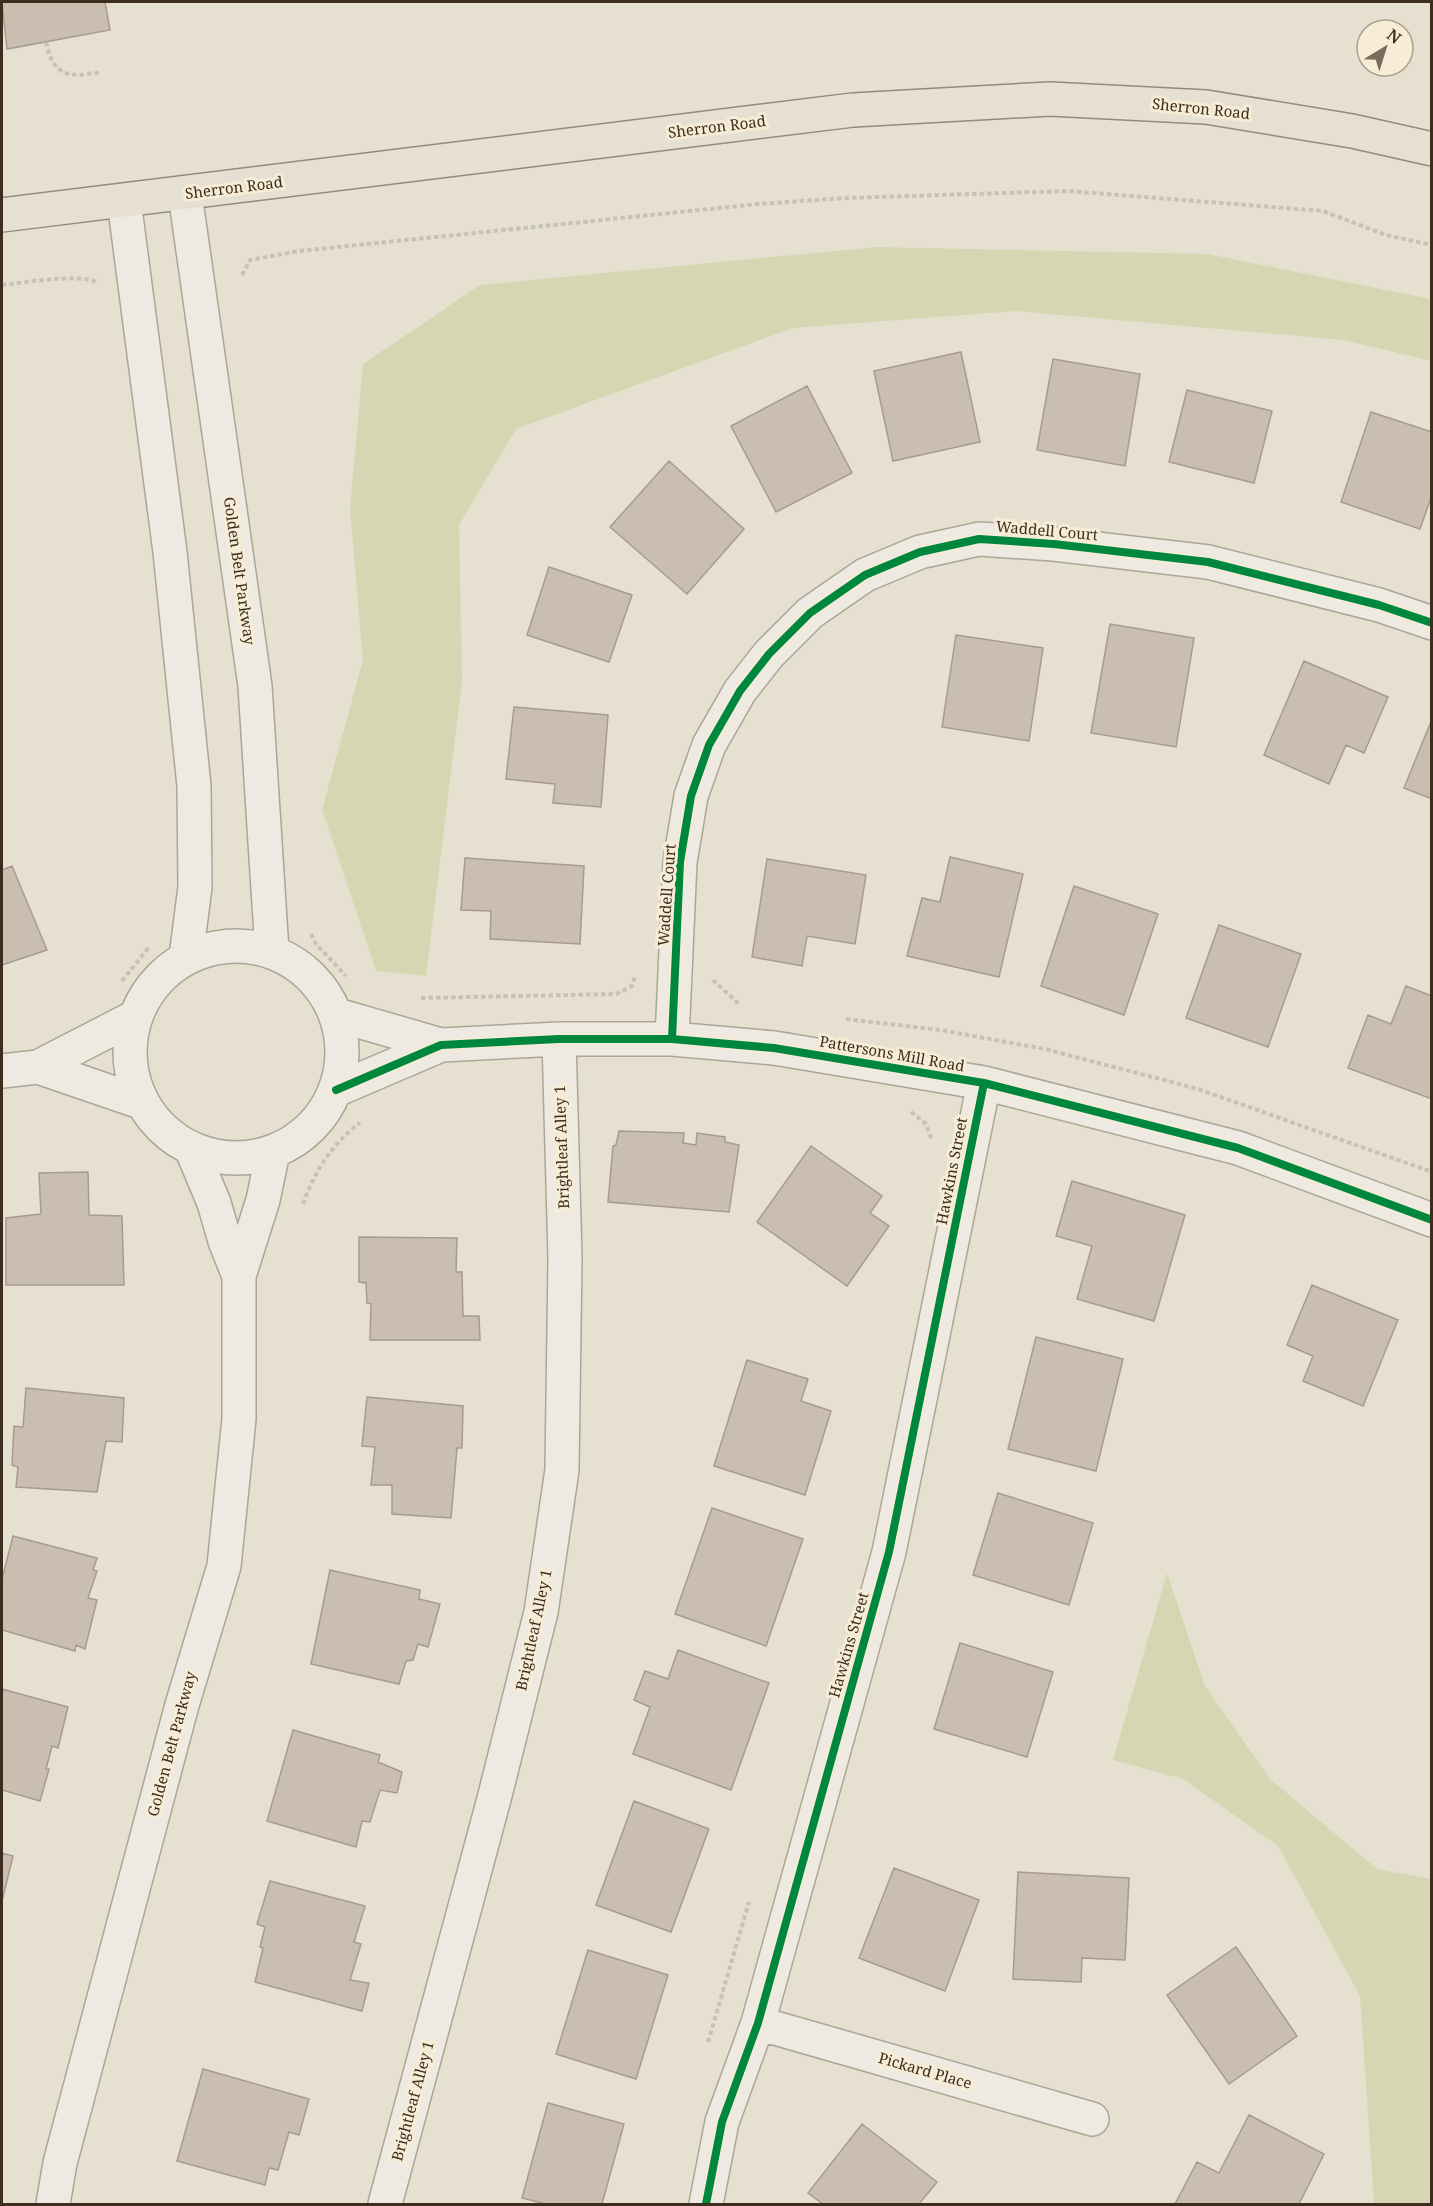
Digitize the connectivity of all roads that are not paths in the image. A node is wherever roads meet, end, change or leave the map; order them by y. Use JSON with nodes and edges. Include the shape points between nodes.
{"nodes":[{"id":1,"x":1431,"y":149,"type":"edge"},
{"id":2,"x":185,"y":194,"type":"junction"},
{"id":3,"x":124,"y":201,"type":"junction"},
{"id":4,"x":2,"y":215,"type":"edge"},
{"id":5,"x":1431,"y":623,"type":"edge"},
{"id":6,"x":272,"y":951,"type":"junction"},
{"id":7,"x":186,"y":957,"type":"junction"},
{"id":8,"x":337,"y":1015,"type":"junction"},
{"id":9,"x":135,"y":1017,"type":"junction"},
{"id":10,"x":559,"y":1039,"type":"junction"},
{"id":11,"x":672,"y":1040,"type":"junction"},
{"id":12,"x":441,"y":1045,"type":"junction"},
{"id":13,"x":38,"y":1067,"type":"junction"},
{"id":14,"x":2,"y":1071,"type":"edge"},
{"id":15,"x":984,"y":1083,"type":"junction"},
{"id":16,"x":336,"y":1090,"type":"junction"},
{"id":17,"x":143,"y":1103,"type":"junction"},
{"id":18,"x":191,"y":1148,"type":"junction"},
{"id":19,"x":273,"y":1152,"type":"junction"},
{"id":20,"x":1431,"y":1220,"type":"edge"},
{"id":21,"x":239,"y":1276,"type":"junction"},
{"id":22,"x":758,"y":2023,"type":"junction"},
{"id":23,"x":1092,"y":2119,"type":"dead end"},
{"id":24,"x":53,"y":2205,"type":"edge"},
{"id":25,"x":385,"y":2205,"type":"edge"},
{"id":26,"x":706,"y":2205,"type":"edge"}],
"edges":[{"from":1,"to":2,"type":"main road","name":"Sherron Road","via":[[1352,130],[1206,107],[1050,99],[854,110]]},
{"from":2,"to":3,"type":"main road","name":"Sherron Road"},
{"from":2,"to":6,"type":"street","name":"Golden Belt Parkway","via":[[255,686]]},
{"from":3,"to":4,"type":"main road","name":"Sherron Road"},
{"from":3,"to":7,"type":"street","via":[[170,552],[194,786],[195,887]]},
{"from":5,"to":11,"type":"street","name":"Waddell Court","via":[[1379,605],[1208,562],[1054,544],[979,539],[920,552],[865,576],[810,613],[769,654],[740,691],[709,745],[691,796],[680,861]]},
{"from":6,"to":7,"type":"street","via":[[243,945],[214,947]]},
{"from":6,"to":8,"type":"street","via":[[299,966],[321,987]]},
{"from":7,"to":9,"type":"street","via":[[164,973],[147,993]]},
{"from":8,"to":12,"type":"street","name":"Pattersons Mill Road"},
{"from":8,"to":16,"type":"street","via":[[343,1065]]},
{"from":9,"to":13,"type":"street"},
{"from":9,"to":17,"type":"street","via":[[130,1046],[132,1075]]},
{"from":10,"to":11,"type":"street","name":"Pattersons Mill Road"},
{"from":10,"to":12,"type":"street","name":"Pattersons Mill Road"},
{"from":10,"to":25,"type":"street","name":"Brightleaf Alley 1","via":[[565,1258],[562,1470],[542,1612]]},
{"from":11,"to":15,"type":"street","name":"Pattersons Mill Road","via":[[774,1048]]},
{"from":12,"to":16,"type":"street","name":"Pattersons Mill Road"},
{"from":13,"to":14,"type":"street"},
{"from":13,"to":17,"type":"street"},
{"from":15,"to":20,"type":"street","name":"Pattersons Mill Road","via":[[1238,1148]]},
{"from":15,"to":22,"type":"street","name":"Hawkins Street","via":[[889,1552]]},
{"from":16,"to":19,"type":"street","via":[[322,1116],[300,1137]]},
{"from":17,"to":18,"type":"street","via":[[163,1129]]},
{"from":18,"to":19,"type":"street","via":[[218,1156],[246,1158]]},
{"from":18,"to":21,"type":"street","name":"Golden Belt Parkway"},
{"from":19,"to":21,"type":"street","name":"Golden Belt Parkway","via":[[263,1200]]},
{"from":21,"to":24,"type":"street","name":"Golden Belt Parkway","via":[[239,1419],[224,1566],[182,1705],[60,2163]]},
{"from":22,"to":23,"type":"street","name":"Pickard Place"},
{"from":22,"to":26,"type":"street","name":"Hawkins Street","via":[[722,2122]]}]}
